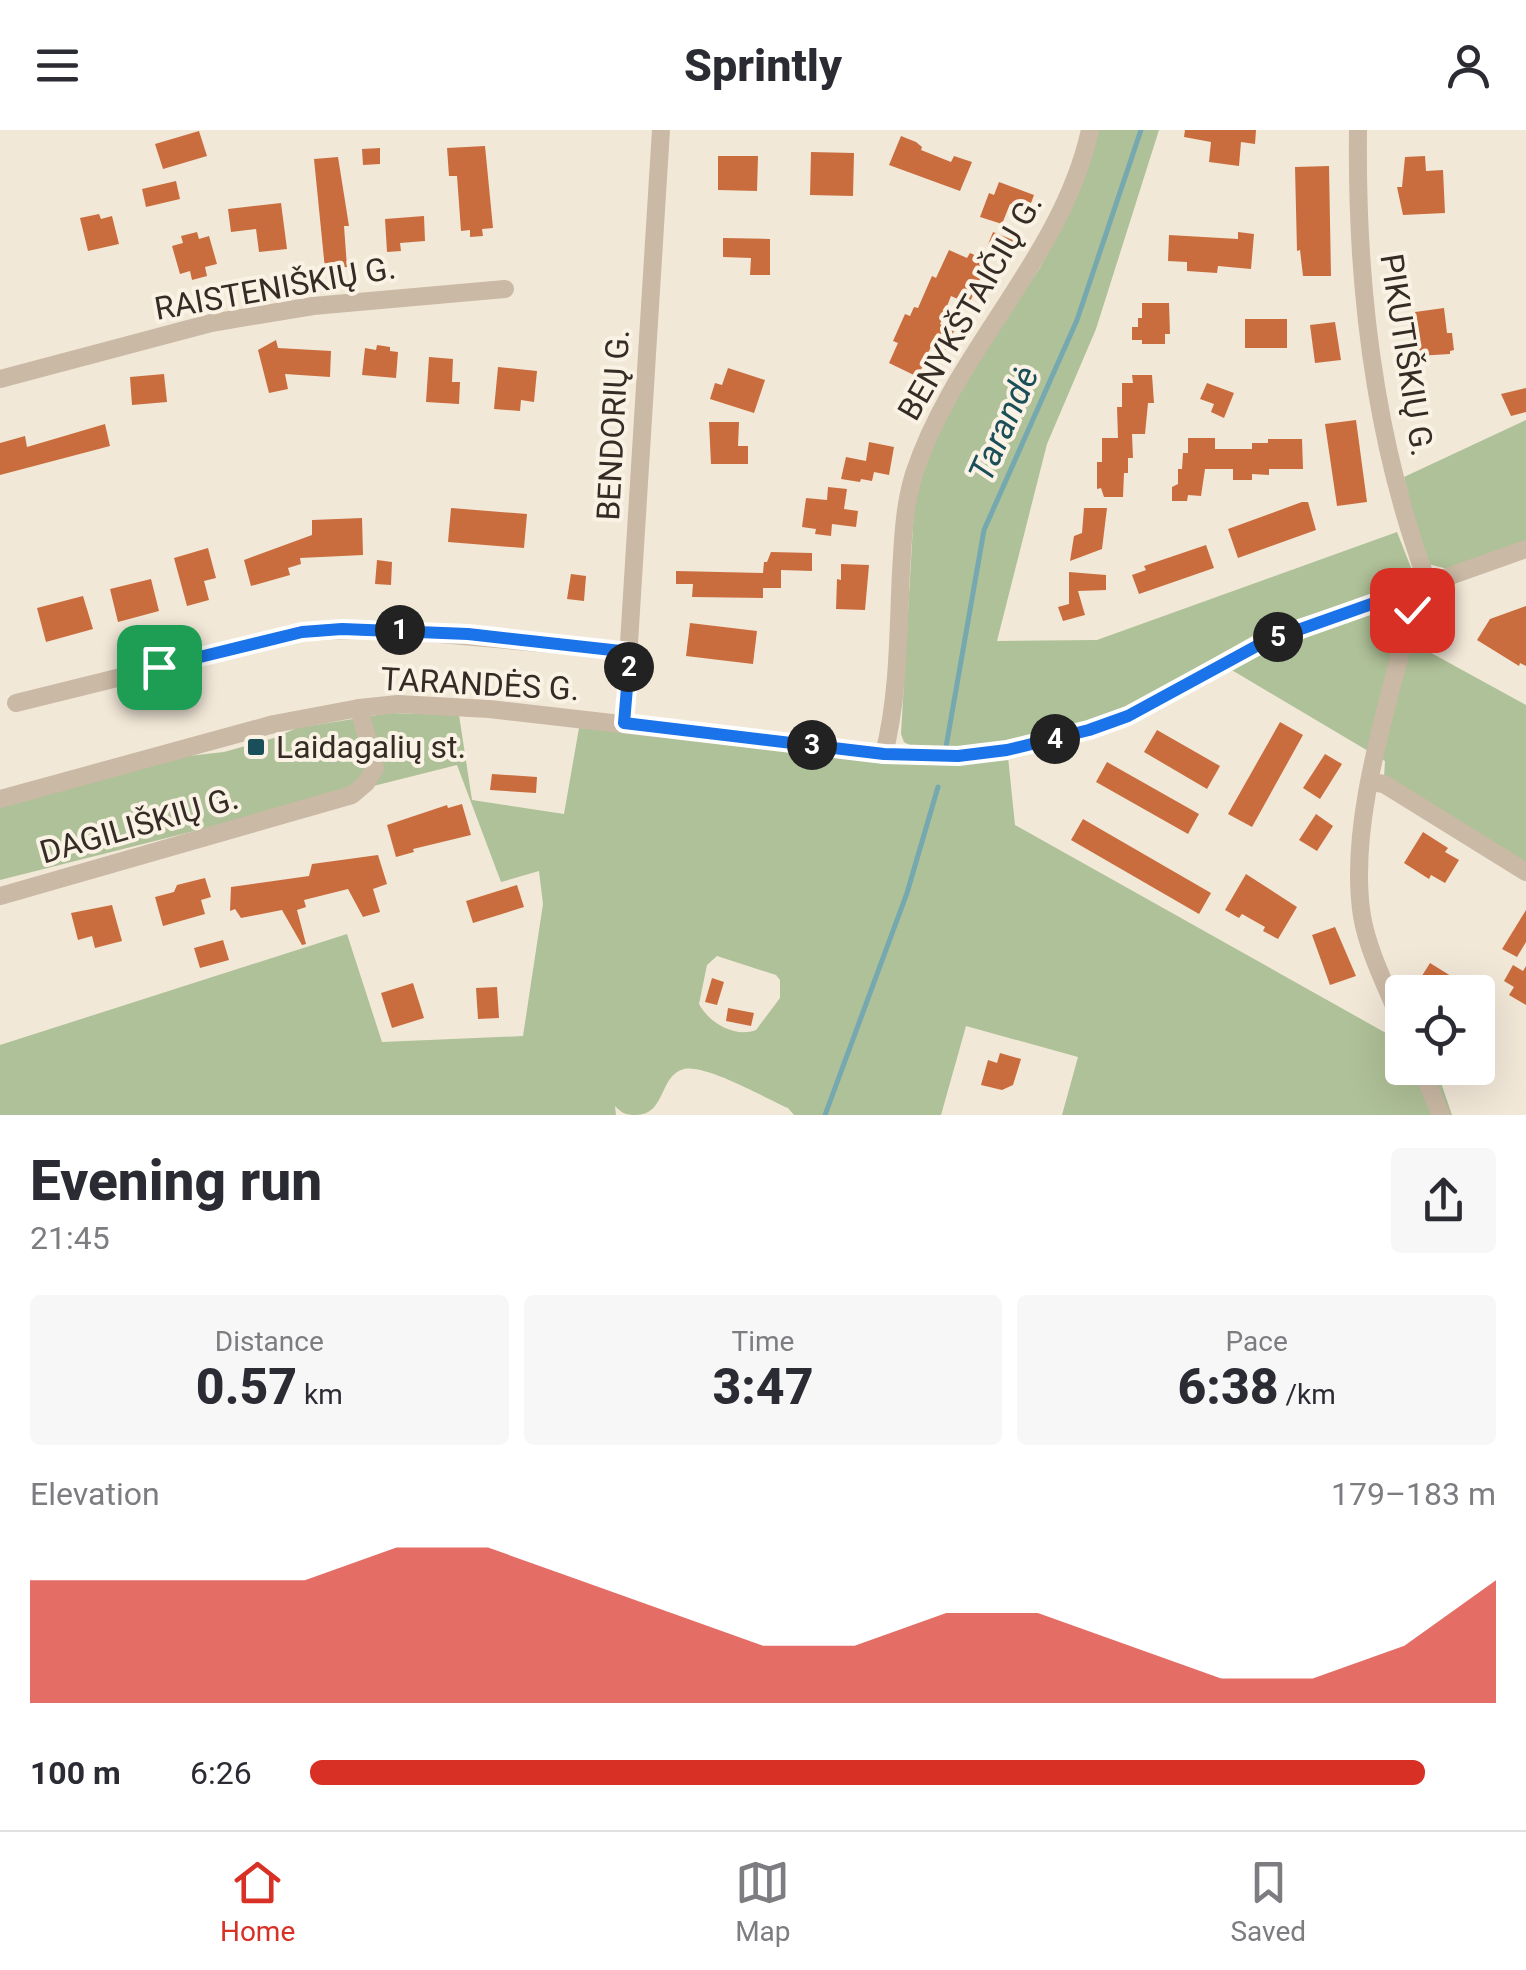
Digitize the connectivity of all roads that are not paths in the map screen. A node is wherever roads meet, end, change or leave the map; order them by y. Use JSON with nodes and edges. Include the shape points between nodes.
{"nodes":[{"id":1,"x":661,"y":130,"type":"edge"},
{"id":2,"x":1090,"y":130,"type":"edge"},
{"id":3,"x":1358,"y":130,"type":"edge"},
{"id":4,"x":505,"y":289,"type":"dead end"},
{"id":5,"x":0,"y":379,"type":"edge"},
{"id":6,"x":1526,"y":550,"type":"edge"},
{"id":7,"x":1419,"y":587,"type":"junction"},
{"id":8,"x":630,"y":652,"type":"junction"},
{"id":9,"x":16,"y":703,"type":"dead end"},
{"id":10,"x":358,"y":708,"type":"junction"},
{"id":11,"x":624,"y":723,"type":"junction"},
{"id":12,"x":884,"y":754,"type":"junction"},
{"id":13,"x":1370,"y":782,"type":"junction"},
{"id":14,"x":0,"y":800,"type":"edge"},
{"id":15,"x":1526,"y":872,"type":"edge"},
{"id":16,"x":0,"y":896,"type":"edge"},
{"id":17,"x":1385,"y":980,"type":"edge"},
{"id":18,"x":1428,"y":1085,"type":"edge"},
{"id":19,"x":1441,"y":1115,"type":"edge"}],
"edges":[{"from":1,"to":8,"type":"street","name":"BENDORIŲ G."},
{"from":2,"to":12,"type":"street","name":"BENYKŠTAIČIŲ G.","via":[[1045,242],[936,415],[913,478],[904,521],[894,712]]},
{"from":3,"to":7,"type":"street","name":"PIKUTIŠKIŲ G.","via":[[1366,324]]},
{"from":4,"to":5,"type":"street","name":"RAISTENIŠKIŲ G.","via":[[313,306],[211,323]]},
{"from":6,"to":7,"type":"street","name":"TARANDĖS G."},
{"from":7,"to":12,"type":"street","name":"TARANDĖS G.","via":[[1264,642],[1128,716],[1089,730],[958,756]]},
{"from":7,"to":13,"type":"street"},
{"from":8,"to":9,"type":"street","via":[[383,629],[302,632]]},
{"from":8,"to":11,"type":"street","name":"BENDORIŲ G."},
{"from":10,"to":11,"type":"street","name":"TARANDĖS G.","via":[[444,706]]},
{"from":10,"to":14,"type":"street","name":"TARANDĖS G.","via":[[274,724]]},
{"from":10,"to":16,"type":"street","name":"DAGILIŠKIŲ G.","via":[[375,768],[352,795]]},
{"from":11,"to":12,"type":"street","name":"TARANDĖS G."},
{"from":13,"to":15,"type":"street","via":[[1384,784]]},
{"from":13,"to":17,"type":"street","via":[[1362,821],[1362,920]]},
{"from":18,"to":19,"type":"street"}]}
